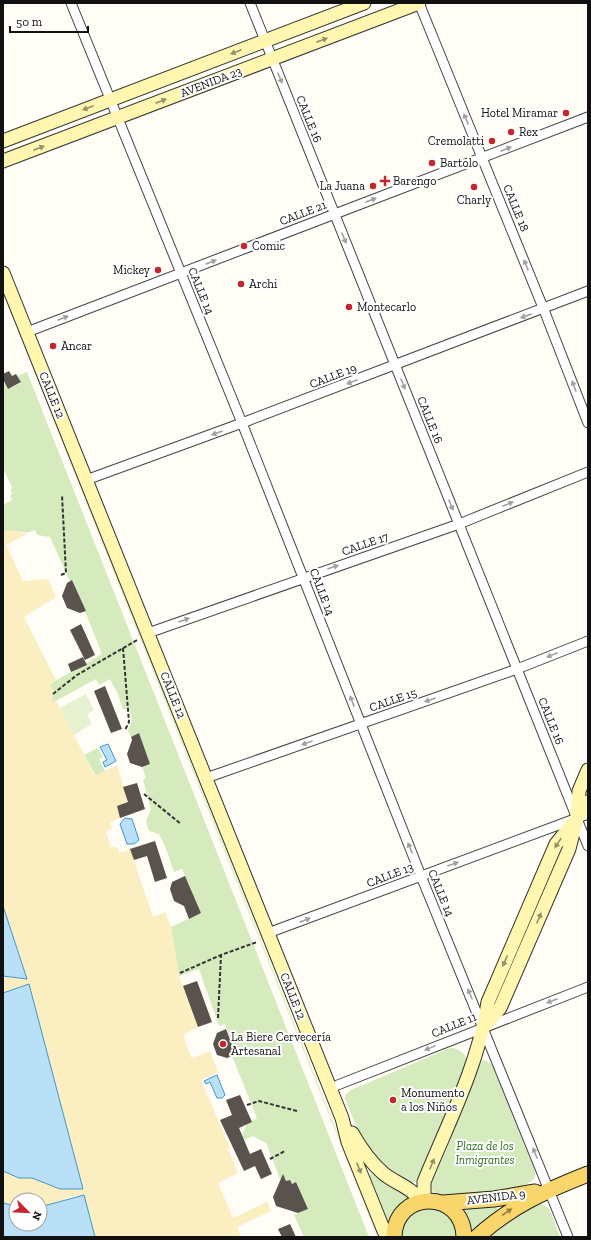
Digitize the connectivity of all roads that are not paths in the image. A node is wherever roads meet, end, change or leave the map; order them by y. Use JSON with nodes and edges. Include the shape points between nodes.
{"nodes":[{"id":1,"x":71,"y":3,"type":"edge"},
{"id":2,"x":250,"y":3,"type":"edge"},
{"id":3,"x":364,"y":3,"type":"edge"},
{"id":4,"x":419,"y":3,"type":"edge"},
{"id":5,"x":265,"y":41,"type":"junction"},
{"id":6,"x":272,"y":59,"type":"junction"},
{"id":7,"x":111,"y":99,"type":"junction"},
{"id":8,"x":588,"y":117,"type":"edge"},
{"id":9,"x":118,"y":118,"type":"junction"},
{"id":10,"x":3,"y":140,"type":"edge"},
{"id":11,"x":482,"y":158,"type":"junction"},
{"id":12,"x":3,"y":161,"type":"edge"},
{"id":13,"x":335,"y":214,"type":"junction"},
{"id":14,"x":3,"y":273,"type":"edge"},
{"id":15,"x":181,"y":273,"type":"junction"},
{"id":16,"x":588,"y":292,"type":"edge"},
{"id":17,"x":544,"y":310,"type":"junction"},
{"id":18,"x":27,"y":332,"type":"junction"},
{"id":19,"x":395,"y":365,"type":"junction"},
{"id":20,"x":242,"y":423,"type":"junction"},
{"id":21,"x":588,"y":423,"type":"edge"},
{"id":22,"x":588,"y":472,"type":"edge"},
{"id":23,"x":86,"y":480,"type":"junction"},
{"id":24,"x":459,"y":524,"type":"junction"},
{"id":25,"x":304,"y":578,"type":"junction"},
{"id":26,"x":142,"y":636,"type":"junction"},
{"id":27,"x":588,"y":641,"type":"edge"},
{"id":28,"x":517,"y":669,"type":"junction"},
{"id":29,"x":361,"y":724,"type":"junction"},
{"id":30,"x":588,"y":770,"type":"edge"},
{"id":31,"x":206,"y":778,"type":"junction"},
{"id":32,"x":588,"y":802,"type":"edge"},
{"id":33,"x":582,"y":816,"type":"edge"},
{"id":34,"x":588,"y":846,"type":"edge"},
{"id":35,"x":421,"y":876,"type":"junction"},
{"id":36,"x":268,"y":934,"type":"junction"},
{"id":37,"x":588,"y":987,"type":"edge"},
{"id":38,"x":484,"y":1027,"type":"junction"},
{"id":39,"x":330,"y":1088,"type":"junction"},
{"id":40,"x":342,"y":1118,"type":"junction"},
{"id":41,"x":588,"y":1174,"type":"edge"},
{"id":42,"x":550,"y":1189,"type":"junction"},
{"id":43,"x":423,"y":1201,"type":"junction"},
{"id":44,"x":443,"y":1203,"type":"junction"},
{"id":45,"x":389,"y":1237,"type":"edge"},
{"id":46,"x":394,"y":1237,"type":"edge"},
{"id":47,"x":464,"y":1237,"type":"edge"},
{"id":48,"x":477,"y":1237,"type":"edge"},
{"id":49,"x":568,"y":1237,"type":"edge"}],
"edges":[{"from":1,"to":7,"type":"street","name":"CALLE 14"},
{"from":2,"to":5,"type":"street","name":"CALLE 16"},
{"from":3,"to":5,"type":"main road","name":"AVENIDA 23"},
{"from":6,"to":4,"type":"main road","name":"AVENIDA 23","one_way":true},
{"from":11,"to":4,"type":"street","name":"CALLE 18","one_way":true},
{"from":5,"to":6,"type":"street","name":"CALLE 16"},
{"from":5,"to":7,"type":"main road","name":"AVENIDA 23","one_way":true},
{"from":9,"to":6,"type":"main road","name":"AVENIDA 23","one_way":true},
{"from":6,"to":13,"type":"street","name":"CALLE 16","one_way":true},
{"from":7,"to":9,"type":"street","name":"CALLE 14"},
{"from":7,"to":10,"type":"main road","name":"AVENIDA 23","one_way":true},
{"from":11,"to":8,"type":"street","name":"CALLE 21","one_way":true},
{"from":12,"to":9,"type":"main road","name":"AVENIDA 23","one_way":true},
{"from":9,"to":15,"type":"street","name":"CALLE 14"},
{"from":13,"to":11,"type":"street","name":"CALLE 21","one_way":true},
{"from":17,"to":11,"type":"street","name":"CALLE 18","one_way":true},
{"from":15,"to":13,"type":"street","name":"CALLE 21","one_way":true},
{"from":13,"to":19,"type":"street","name":"CALLE 16","one_way":true},
{"from":14,"to":18,"type":"main road","name":"CALLE 12"},
{"from":18,"to":15,"type":"street","name":"CALLE 21","one_way":true},
{"from":15,"to":20,"type":"street","name":"CALLE 14"},
{"from":16,"to":17,"type":"street","name":"CALLE 19"},
{"from":17,"to":19,"type":"street","name":"CALLE 19","one_way":true},
{"from":21,"to":17,"type":"street","name":"CALLE 18","one_way":true},
{"from":18,"to":23,"type":"main road","name":"CALLE 12"},
{"from":19,"to":20,"type":"street","name":"CALLE 19","one_way":true},
{"from":19,"to":24,"type":"street","name":"CALLE 16","one_way":true},
{"from":20,"to":23,"type":"street","name":"CALLE 19","one_way":true},
{"from":20,"to":25,"type":"street","name":"CALLE 14"},
{"from":24,"to":22,"type":"street","name":"CALLE 17","one_way":true},
{"from":23,"to":26,"type":"main road","name":"CALLE 12"},
{"from":25,"to":24,"type":"street","name":"CALLE 17","one_way":true},
{"from":24,"to":28,"type":"street","name":"CALLE 16"},
{"from":26,"to":25,"type":"street","name":"CALLE 17","one_way":true},
{"from":29,"to":25,"type":"street","name":"CALLE 14","one_way":true},
{"from":26,"to":31,"type":"main road","name":"CALLE 12"},
{"from":27,"to":28,"type":"street","name":"CALLE 15","one_way":true},
{"from":28,"to":29,"type":"street","name":"CALLE 15","one_way":true},
{"from":28,"to":33,"type":"street","name":"CALLE 16"},
{"from":29,"to":31,"type":"street","name":"CALLE 15","one_way":true},
{"from":35,"to":29,"type":"street","name":"CALLE 14","one_way":true},
{"from":30,"to":33,"type":"main road","via":[[579,791]]},
{"from":31,"to":36,"type":"main road","name":"CALLE 12"},
{"from":32,"to":33,"type":"main road"},
{"from":33,"to":34,"type":"street","name":"CALLE 16"},
{"from":35,"to":33,"type":"street","name":"CALLE 13","one_way":true},
{"from":33,"to":38,"type":"main road","via":[[556,844],[488,1002]]},
{"from":36,"to":35,"type":"street","name":"CALLE 13","one_way":true},
{"from":38,"to":35,"type":"street","name":"CALLE 14","one_way":true},
{"from":36,"to":39,"type":"main road","name":"CALLE 12"},
{"from":37,"to":38,"type":"street","name":"CALLE 11","one_way":true},
{"from":38,"to":39,"type":"street","name":"CALLE 11","one_way":true},
{"from":42,"to":38,"type":"street","name":"CALLE 14","one_way":true},
{"from":43,"to":38,"type":"main road","one_way":true,"via":[[424,1182],[475,1060]]},
{"from":39,"to":40,"type":"main road","name":"CALLE 12"},
{"from":40,"to":43,"type":"main road","via":[[367,1157],[392,1180],[411,1190]]},
{"from":40,"to":45,"type":"main road","one_way":true,"via":[[348,1142]]},
{"from":41,"to":42,"type":"main road","name":"AVENIDA 9"},
{"from":42,"to":44,"type":"main road","name":"AVENIDA 9","via":[[494,1199]]},
{"from":48,"to":42,"type":"main road","name":"AVENIDA 9","one_way":true,"via":[[509,1210]]},
{"from":42,"to":49,"type":"street","name":"CALLE 14"},
{"from":43,"to":44,"type":"main road","name":"AVENIDA 9"},
{"from":43,"to":46,"type":"main road","via":[[408,1208],[400,1216]]},
{"from":44,"to":47,"type":"main road","via":[[459,1217],[464,1227]]}]}
